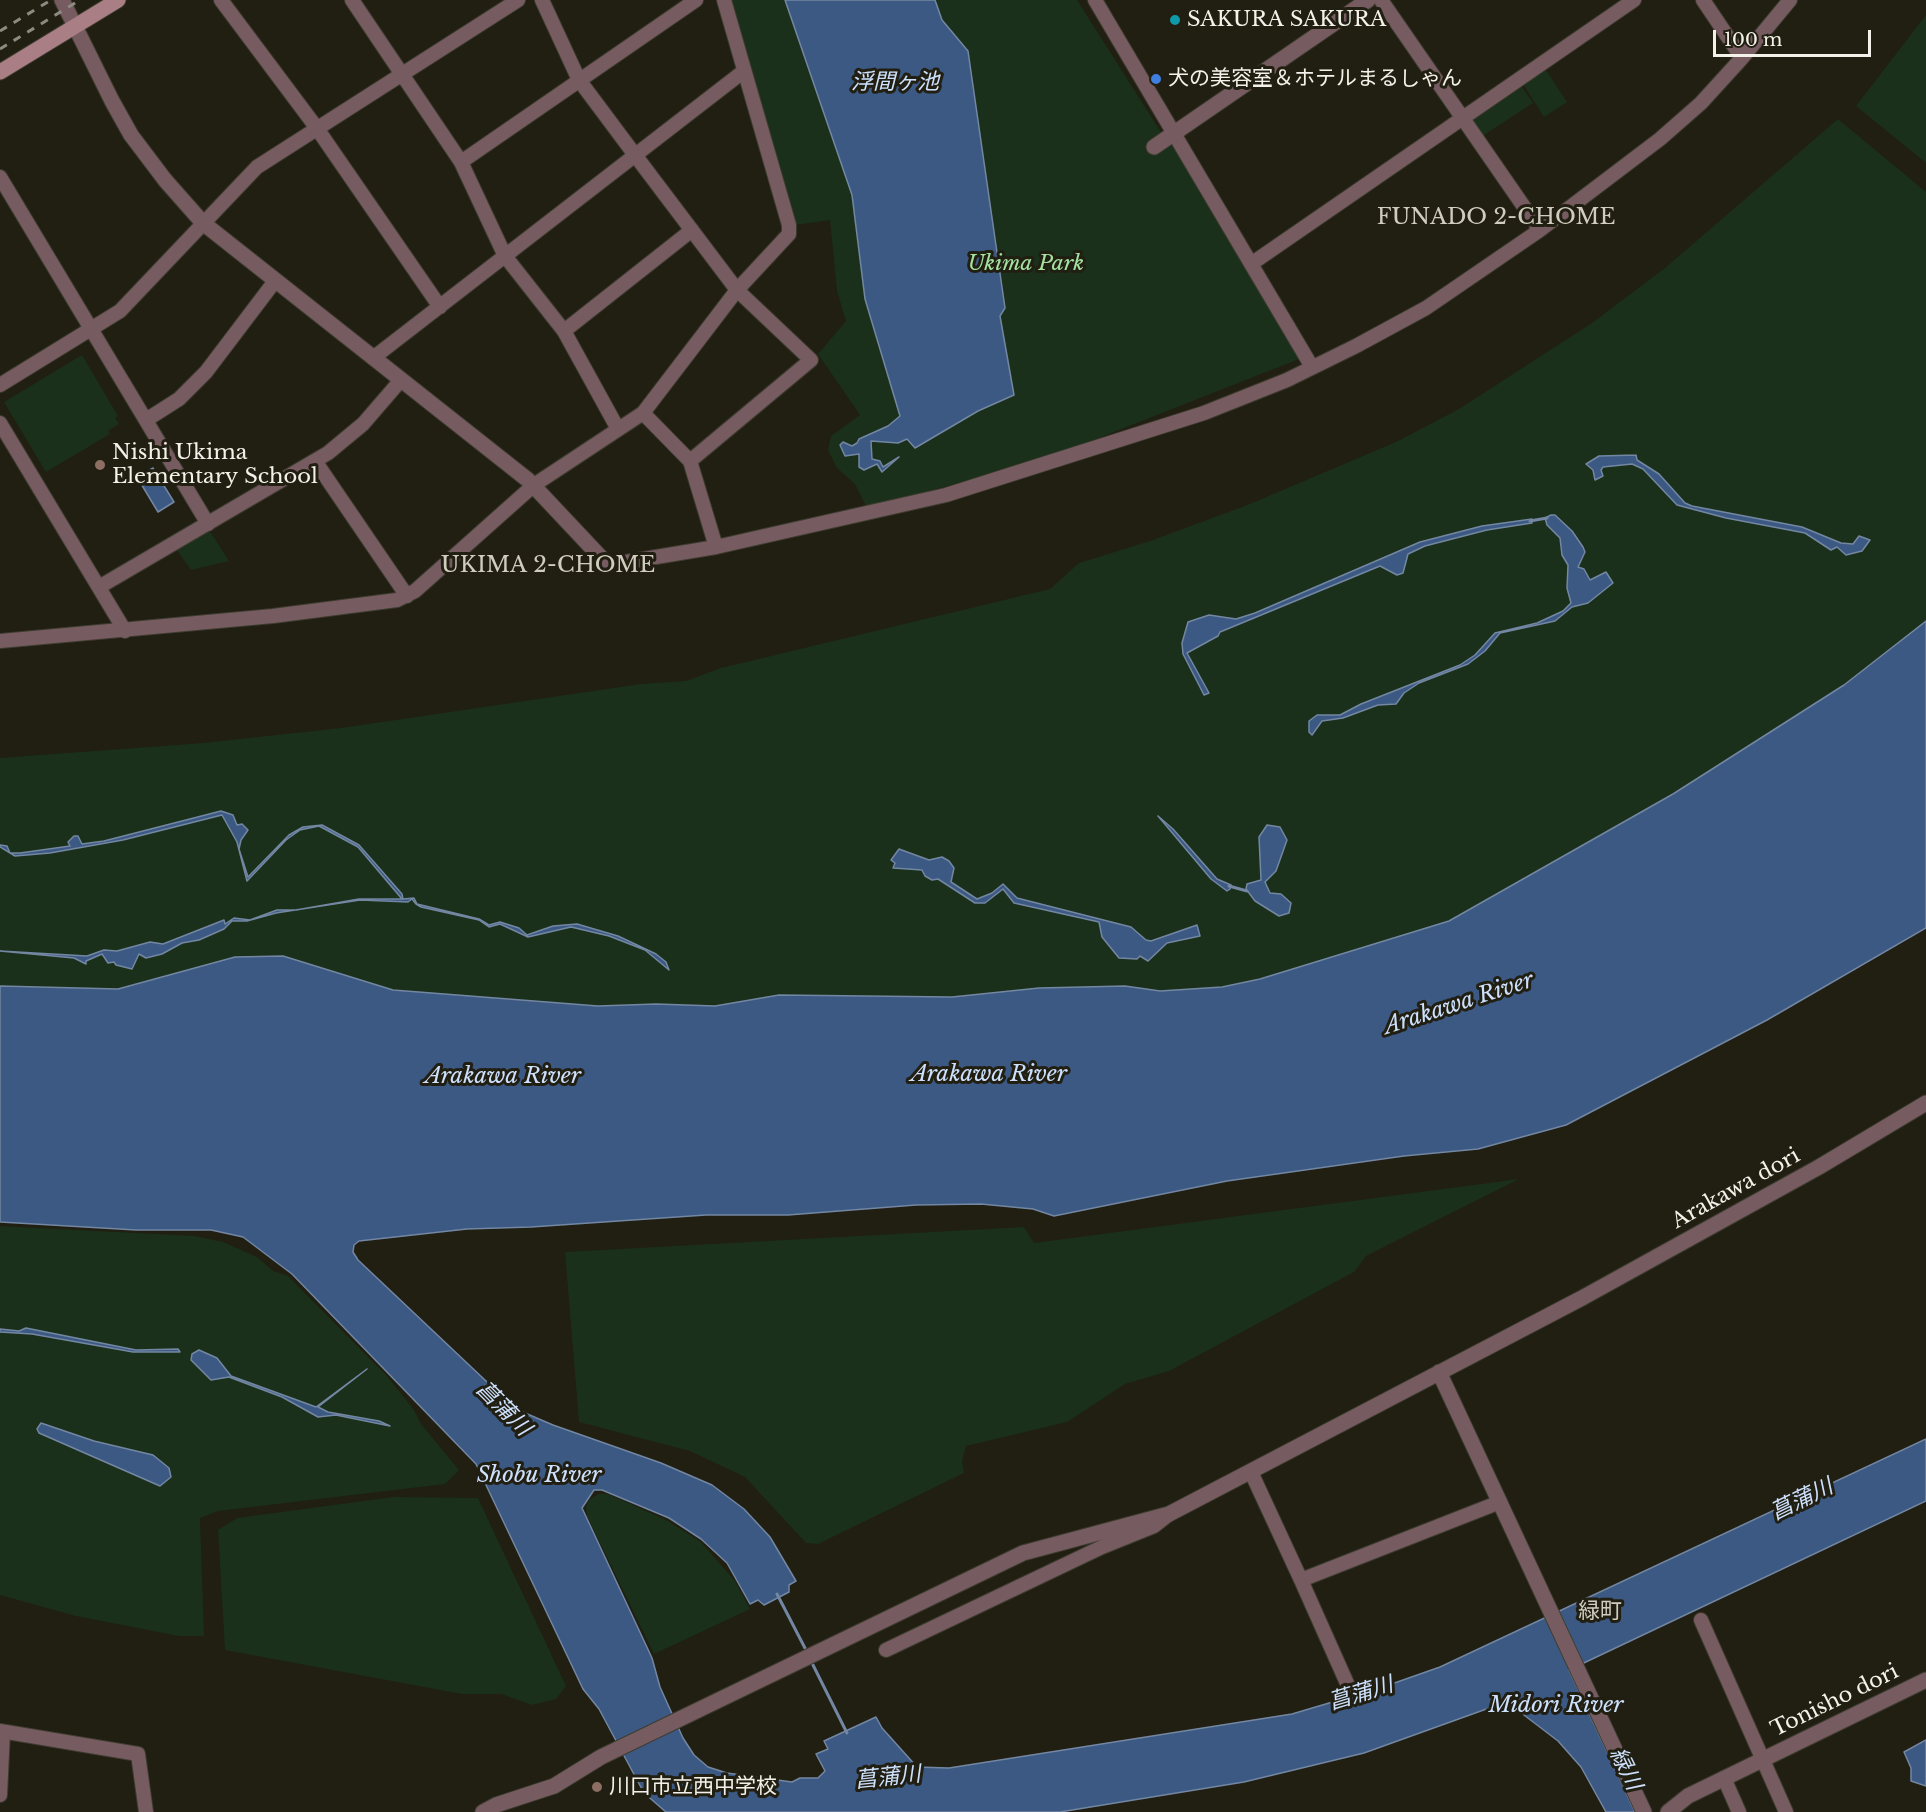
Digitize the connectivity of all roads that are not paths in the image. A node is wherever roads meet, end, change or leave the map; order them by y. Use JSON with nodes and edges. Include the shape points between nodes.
{"nodes":[{"id":1,"x":62,"y":0,"type":"edge"},
{"id":2,"x":118,"y":0,"type":"edge"},
{"id":3,"x":221,"y":0,"type":"edge"},
{"id":4,"x":518,"y":0,"type":"edge"},
{"id":5,"x":542,"y":0,"type":"edge"},
{"id":6,"x":696,"y":0,"type":"edge"},
{"id":7,"x":724,"y":0,"type":"edge"},
{"id":8,"x":1095,"y":0,"type":"edge"},
{"id":9,"x":1368,"y":0,"type":"edge"},
{"id":10,"x":1381,"y":0,"type":"edge"},
{"id":11,"x":1634,"y":0,"type":"edge"},
{"id":12,"x":1702,"y":0,"type":"edge"},
{"id":13,"x":1790,"y":0,"type":"edge"},
{"id":14,"x":360,"y":2,"type":"edge"},
{"id":15,"x":75,"y":26,"type":"junction"},
{"id":16,"x":1742,"y":58,"type":"junction"},
{"id":17,"x":744,"y":71,"type":"junction"},
{"id":18,"x":0,"y":72,"type":"edge"},
{"id":19,"x":401,"y":74,"type":"junction"},
{"id":20,"x":579,"y":80,"type":"junction"},
{"id":21,"x":1463,"y":118,"type":"junction"},
{"id":22,"x":316,"y":127,"type":"junction"},
{"id":23,"x":1173,"y":133,"type":"junction"},
{"id":24,"x":1154,"y":147,"type":"dead end"},
{"id":25,"x":635,"y":155,"type":"junction"},
{"id":26,"x":461,"y":162,"type":"junction"},
{"id":27,"x":0,"y":177,"type":"edge"},
{"id":28,"x":203,"y":223,"type":"junction"},
{"id":29,"x":692,"y":230,"type":"junction"},
{"id":30,"x":1540,"y":230,"type":"junction"},
{"id":31,"x":505,"y":256,"type":"junction"},
{"id":32,"x":1251,"y":264,"type":"junction"},
{"id":33,"x":275,"y":281,"type":"junction"},
{"id":34,"x":737,"y":290,"type":"junction"},
{"id":35,"x":440,"y":307,"type":"junction"},
{"id":36,"x":91,"y":330,"type":"junction"},
{"id":37,"x":564,"y":331,"type":"junction"},
{"id":38,"x":373,"y":357,"type":"junction"},
{"id":39,"x":1312,"y":367,"type":"junction"},
{"id":40,"x":401,"y":380,"type":"junction"},
{"id":41,"x":0,"y":385,"type":"edge"},
{"id":42,"x":643,"y":413,"type":"junction"},
{"id":43,"x":146,"y":420,"type":"junction"},
{"id":44,"x":0,"y":423,"type":"edge"},
{"id":45,"x":618,"y":429,"type":"junction"},
{"id":46,"x":315,"y":461,"type":"junction"},
{"id":47,"x":690,"y":461,"type":"junction"},
{"id":48,"x":534,"y":485,"type":"junction"},
{"id":49,"x":208,"y":524,"type":"junction"},
{"id":50,"x":716,"y":547,"type":"junction"},
{"id":51,"x":608,"y":565,"type":"joint"},
{"id":52,"x":99,"y":587,"type":"junction"},
{"id":53,"x":407,"y":596,"type":"junction"},
{"id":54,"x":125,"y":631,"type":"junction"},
{"id":55,"x":0,"y":641,"type":"edge"},
{"id":56,"x":1926,"y":1103,"type":"edge"},
{"id":57,"x":1439,"y":1372,"type":"junction"},
{"id":58,"x":1251,"y":1472,"type":"junction"},
{"id":59,"x":1500,"y":1502,"type":"junction"},
{"id":60,"x":1169,"y":1514,"type":"junction"},
{"id":61,"x":1301,"y":1580,"type":"junction"},
{"id":62,"x":1701,"y":1620,"type":"dead end"},
{"id":63,"x":886,"y":1650,"type":"dead end"},
{"id":64,"x":1926,"y":1680,"type":"edge"},
{"id":65,"x":1350,"y":1690,"type":"dead end"},
{"id":66,"x":2,"y":1732,"type":"edge"},
{"id":67,"x":1763,"y":1759,"type":"junction"},
{"id":68,"x":1724,"y":1778,"type":"junction"},
{"id":69,"x":0,"y":1795,"type":"edge"},
{"id":70,"x":146,"y":1812,"type":"edge"},
{"id":71,"x":483,"y":1812,"type":"edge"},
{"id":72,"x":1644,"y":1812,"type":"edge"},
{"id":73,"x":1668,"y":1812,"type":"edge"},
{"id":74,"x":1739,"y":1812,"type":"edge"},
{"id":75,"x":1786,"y":1812,"type":"edge"}],
"edges":[{"from":1,"to":15,"type":"street"},
{"from":2,"to":15,"type":"main road"},
{"from":3,"to":22,"type":"street"},
{"from":4,"to":19,"type":"street"},
{"from":5,"to":20,"type":"street"},
{"from":6,"to":20,"type":"street"},
{"from":7,"to":17,"type":"street"},
{"from":8,"to":23,"type":"street"},
{"from":9,"to":23,"type":"street"},
{"from":10,"to":21,"type":"street"},
{"from":11,"to":21,"type":"street"},
{"from":12,"to":16,"type":"street"},
{"from":13,"to":16,"type":"street"},
{"from":14,"to":19,"type":"street"},
{"from":15,"to":18,"type":"main road"},
{"from":15,"to":28,"type":"street","via":[[131,135]]},
{"from":16,"to":30,"type":"street","via":[[1701,103],[1659,139]]},
{"from":17,"to":25,"type":"street"},
{"from":17,"to":34,"type":"street","via":[[789,234]]},
{"from":19,"to":22,"type":"street"},
{"from":19,"to":26,"type":"street"},
{"from":20,"to":25,"type":"street"},
{"from":20,"to":26,"type":"street"},
{"from":21,"to":30,"type":"street"},
{"from":21,"to":32,"type":"street"},
{"from":22,"to":28,"type":"street","via":[[257,166]]},
{"from":22,"to":35,"type":"street"},
{"from":23,"to":24,"type":"street"},
{"from":23,"to":32,"type":"street"},
{"from":25,"to":29,"type":"street"},
{"from":25,"to":31,"type":"street"},
{"from":26,"to":31,"type":"street"},
{"from":27,"to":36,"type":"street"},
{"from":28,"to":33,"type":"street"},
{"from":28,"to":36,"type":"street","via":[[128,303]]},
{"from":29,"to":34,"type":"street"},
{"from":29,"to":37,"type":"street"},
{"from":30,"to":39,"type":"street","via":[[1426,308]]},
{"from":31,"to":35,"type":"street"},
{"from":31,"to":37,"type":"street"},
{"from":32,"to":39,"type":"street"},
{"from":33,"to":38,"type":"street"},
{"from":33,"to":43,"type":"street","via":[[206,372],[178,399]]},
{"from":34,"to":42,"type":"street"},
{"from":34,"to":47,"type":"street","via":[[811,360]]},
{"from":35,"to":38,"type":"street"},
{"from":36,"to":41,"type":"street"},
{"from":36,"to":43,"type":"street"},
{"from":37,"to":45,"type":"street"},
{"from":38,"to":40,"type":"street"},
{"from":39,"to":50,"type":"street","via":[[1204,413],[946,495]]},
{"from":40,"to":46,"type":"street","via":[[353,435]]},
{"from":40,"to":48,"type":"street"},
{"from":42,"to":45,"type":"street"},
{"from":42,"to":47,"type":"street"},
{"from":43,"to":49,"type":"street"},
{"from":44,"to":52,"type":"street"},
{"from":45,"to":48,"type":"street"},
{"from":46,"to":49,"type":"street"},
{"from":46,"to":53,"type":"street"},
{"from":47,"to":50,"type":"street"},
{"from":48,"to":51,"type":"street"},
{"from":48,"to":53,"type":"street"},
{"from":49,"to":52,"type":"street"},
{"from":50,"to":51,"type":"street"},
{"from":52,"to":54,"type":"street"},
{"from":53,"to":54,"type":"street","via":[[304,612]]},
{"from":54,"to":55,"type":"street"},
{"from":56,"to":57,"type":"street","name":"Arakawa dori","via":[[1819,1167]]},
{"from":57,"to":58,"type":"street","name":"Arakawa dori"},
{"from":57,"to":59,"type":"street"},
{"from":58,"to":60,"type":"street","name":"Arakawa dori"},
{"from":58,"to":61,"type":"street"},
{"from":59,"to":61,"type":"street"},
{"from":59,"to":72,"type":"street"},
{"from":60,"to":63,"type":"street","via":[[1154,1526]]},
{"from":60,"to":71,"type":"street","name":"Arakawa dori","via":[[1023,1553],[601,1757],[554,1786],[496,1804]]},
{"from":61,"to":65,"type":"street"},
{"from":62,"to":67,"type":"street"},
{"from":64,"to":67,"type":"street","name":"Tonisho dori"},
{"from":66,"to":69,"type":"street"},
{"from":66,"to":70,"type":"street","via":[[138,1754]]},
{"from":67,"to":68,"type":"street","name":"Tonisho dori"},
{"from":67,"to":75,"type":"street"},
{"from":68,"to":73,"type":"street","name":"Tonisho dori","via":[[1688,1796]]},
{"from":68,"to":74,"type":"street"}]}
